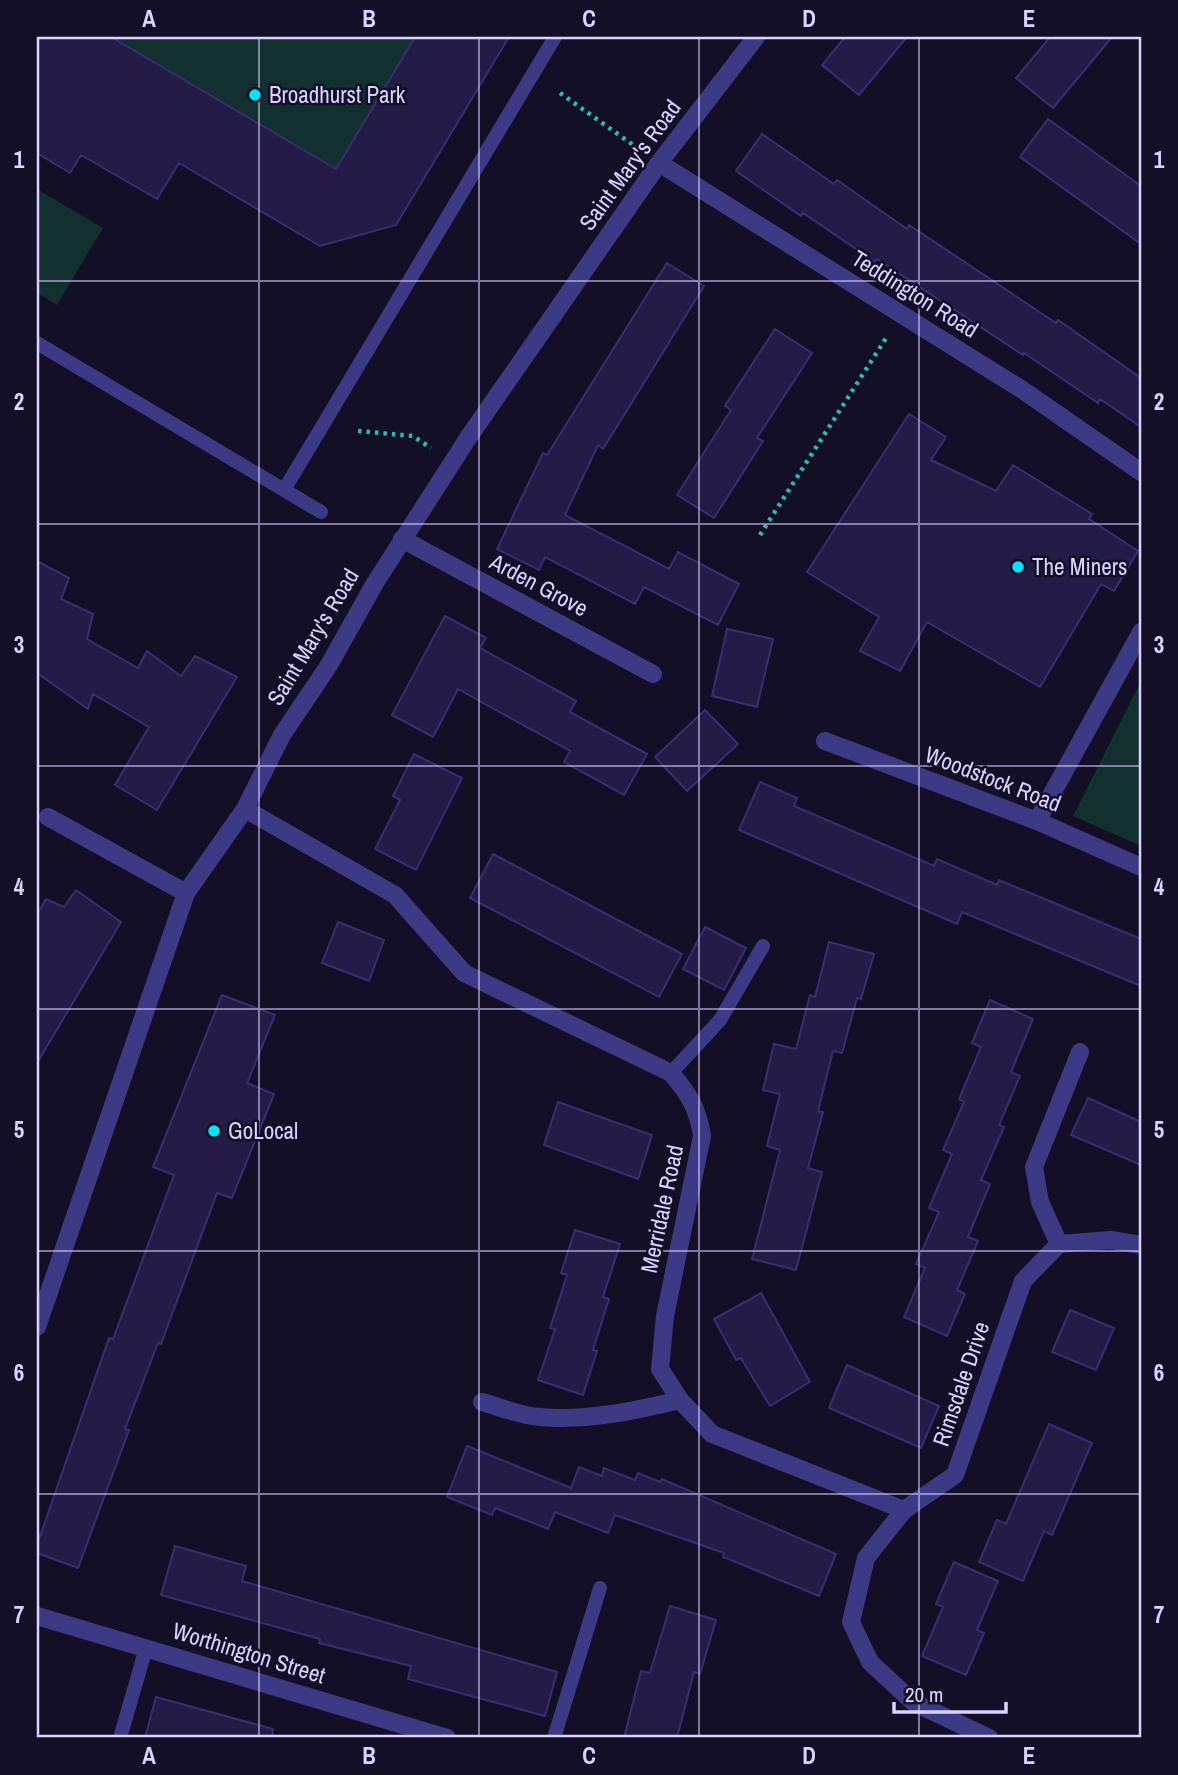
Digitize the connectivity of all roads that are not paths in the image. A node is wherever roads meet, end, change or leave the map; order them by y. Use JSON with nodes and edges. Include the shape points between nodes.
{"nodes":[{"id":1,"x":555,"y":37,"type":"edge"},
{"id":2,"x":756,"y":37,"type":"edge"},
{"id":3,"x":659,"y":163,"type":"junction"},
{"id":4,"x":37,"y":343,"type":"edge"},
{"id":5,"x":1141,"y":472,"type":"edge"},
{"id":6,"x":284,"y":490,"type":"junction"},
{"id":7,"x":321,"y":512,"type":"dead end"},
{"id":8,"x":402,"y":540,"type":"junction"},
{"id":9,"x":1141,"y":632,"type":"edge"},
{"id":10,"x":653,"y":674,"type":"dead end"},
{"id":11,"x":825,"y":741,"type":"dead end"},
{"id":12,"x":245,"y":809,"type":"junction"},
{"id":13,"x":47,"y":817,"type":"dead end"},
{"id":14,"x":1037,"y":821,"type":"junction"},
{"id":15,"x":1141,"y":867,"type":"edge"},
{"id":16,"x":186,"y":893,"type":"junction"},
{"id":17,"x":763,"y":946,"type":"dead end"},
{"id":18,"x":1080,"y":1052,"type":"dead end"},
{"id":19,"x":671,"y":1073,"type":"junction"},
{"id":20,"x":1059,"y":1244,"type":"junction"},
{"id":21,"x":1141,"y":1245,"type":"edge"},
{"id":22,"x":37,"y":1327,"type":"edge"},
{"id":23,"x":680,"y":1400,"type":"junction"},
{"id":24,"x":482,"y":1402,"type":"dead end"},
{"id":25,"x":904,"y":1510,"type":"junction"},
{"id":26,"x":600,"y":1588,"type":"dead end"},
{"id":27,"x":37,"y":1616,"type":"edge"},
{"id":28,"x":146,"y":1648,"type":"junction"},
{"id":29,"x":422,"y":1735,"type":"edge"},
{"id":30,"x":120,"y":1738,"type":"edge"},
{"id":31,"x":447,"y":1738,"type":"edge"},
{"id":32,"x":554,"y":1738,"type":"edge"},
{"id":33,"x":989,"y":1738,"type":"edge"}],
"edges":[{"from":1,"to":6,"type":"lane"},
{"from":2,"to":3,"type":"street","name":"Saint Mary's Road"},
{"from":3,"to":5,"type":"street","name":"Teddington Road","via":[[1021,388]]},
{"from":3,"to":8,"type":"street","name":"Saint Mary's Road"},
{"from":4,"to":6,"type":"lane"},
{"from":6,"to":7,"type":"lane"},
{"from":8,"to":10,"type":"street","name":"Arden Grove"},
{"from":8,"to":12,"type":"street","name":"Saint Mary's Road","via":[[282,735]]},
{"from":9,"to":14,"type":"street"},
{"from":11,"to":14,"type":"street","name":"Woodstock Road"},
{"from":12,"to":16,"type":"street","name":"Saint Mary's Road"},
{"from":12,"to":19,"type":"street","name":"Merridale Road","via":[[395,895],[464,973]]},
{"from":13,"to":16,"type":"street"},
{"from":14,"to":15,"type":"street","name":"Woodstock Road"},
{"from":16,"to":22,"type":"street","name":"Saint Mary's Road"},
{"from":17,"to":19,"type":"lane","via":[[720,1020]]},
{"from":18,"to":20,"type":"street","via":[[1034,1167],[1040,1202]]},
{"from":19,"to":23,"type":"street","name":"Merridale Road","via":[[691,1097],[702,1136],[665,1316],[660,1369]]},
{"from":20,"to":21,"type":"street","via":[[1111,1240]]},
{"from":20,"to":25,"type":"street","name":"Rimsdale Drive","via":[[1023,1281],[955,1475]]},
{"from":23,"to":24,"type":"street","via":[[585,1418],[538,1418]]},
{"from":23,"to":25,"type":"street","name":"Merridale Road","via":[[712,1434]]},
{"from":25,"to":33,"type":"street","name":"Rimsdale Drive","via":[[866,1558],[851,1622],[870,1662],[913,1702]]},
{"from":26,"to":32,"type":"lane"},
{"from":27,"to":28,"type":"street","name":"Worthington Street"},
{"from":28,"to":29,"type":"street","name":"Worthington Street"},
{"from":28,"to":30,"type":"lane"},
{"from":29,"to":31,"type":"street","name":"Worthington Street"}]}
